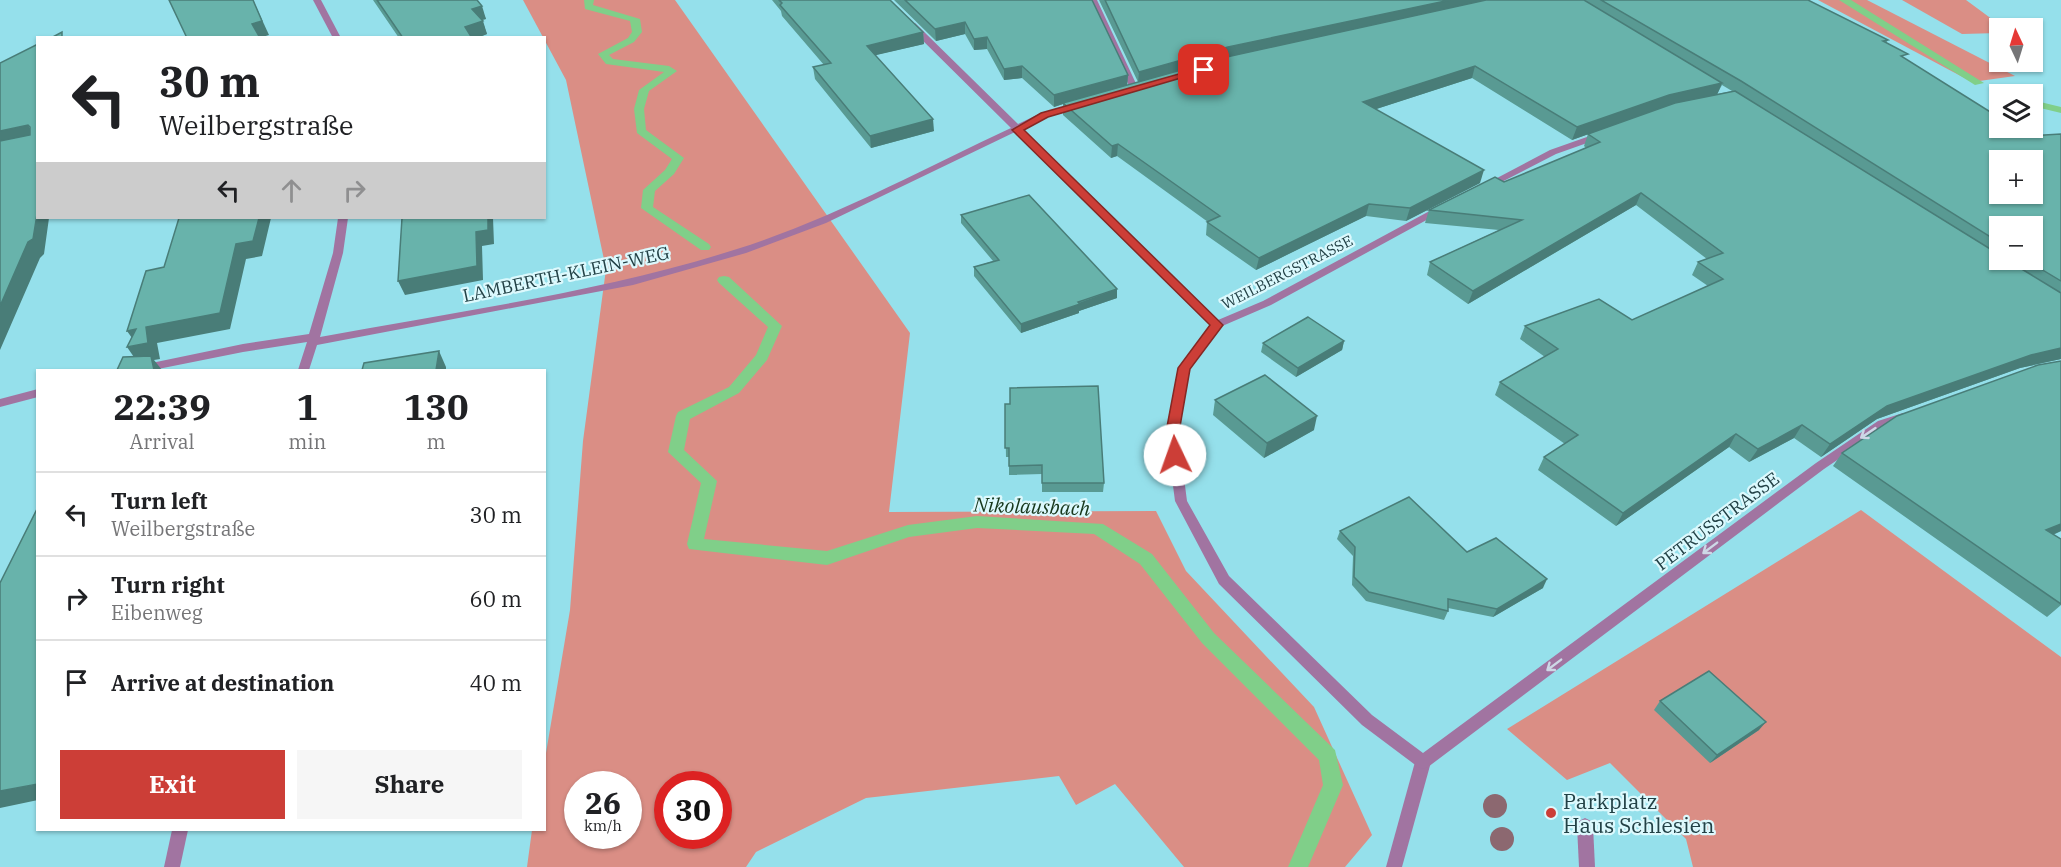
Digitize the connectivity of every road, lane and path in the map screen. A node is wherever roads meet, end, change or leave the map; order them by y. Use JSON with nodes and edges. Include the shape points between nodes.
{"nodes":[{"id":1,"x":317,"y":0,"type":"edge"},
{"id":2,"x":1094,"y":0,"type":"edge"},
{"id":3,"x":903,"y":16,"type":"edge"},
{"id":4,"x":336,"y":36,"type":"edge"},
{"id":5,"x":1147,"y":87,"type":"edge"},
{"id":6,"x":1135,"y":90,"type":"junction"},
{"id":7,"x":1125,"y":93,"type":"edge"},
{"id":8,"x":1084,"y":104,"type":"edge"},
{"id":9,"x":1017,"y":130,"type":"junction"},
{"id":10,"x":1615,"y":130,"type":"edge"},
{"id":11,"x":1472,"y":193,"type":"edge"},
{"id":12,"x":1452,"y":203,"type":"edge"},
{"id":13,"x":343,"y":219,"type":"edge"},
{"id":14,"x":1216,"y":325,"type":"junction"},
{"id":15,"x":314,"y":340,"type":"junction"},
{"id":16,"x":142,"y":369,"type":"edge"},
{"id":17,"x":304,"y":369,"type":"edge"},
{"id":18,"x":36,"y":394,"type":"edge"},
{"id":19,"x":0,"y":403,"type":"edge"},
{"id":20,"x":1915,"y":412,"type":"edge"},
{"id":21,"x":1423,"y":762,"type":"junction"},
{"id":22,"x":1585,"y":826,"type":"dead end"},
{"id":23,"x":180,"y":831,"type":"edge"},
{"id":24,"x":172,"y":867,"type":"edge"},
{"id":25,"x":1394,"y":867,"type":"edge"},
{"id":26,"x":1587,"y":867,"type":"edge"}],
"edges":[{"from":1,"to":4,"type":"street"},
{"from":2,"to":6,"type":"street"},
{"from":3,"to":9,"type":"street","name":"WEILBERGSTRASSE"},
{"from":5,"to":6,"type":"street"},
{"from":6,"to":7,"type":"street"},
{"from":8,"to":9,"type":"street","name":"LAMBERTH-KLEIN-WEG","via":[[1044,115]]},
{"from":9,"to":14,"type":"street","name":"WEILBERGSTRASSE"},
{"from":9,"to":15,"type":"street","name":"LAMBERTH-KLEIN-WEG","via":[[823,221],[742,251],[633,282]]},
{"from":10,"to":11,"type":"street","via":[[1553,152]]},
{"from":12,"to":14,"type":"street","name":"WEILBERGSTRASSE","via":[[1267,303]]},
{"from":13,"to":15,"type":"street","via":[[338,253]]},
{"from":14,"to":21,"type":"street","via":[[1184,368],[1172,432],[1181,501],[1224,580],[1367,720]]},
{"from":15,"to":16,"type":"street","name":"LAMBERTH-KLEIN-WEG","via":[[243,348]]},
{"from":15,"to":17,"type":"street"},
{"from":18,"to":19,"type":"street"},
{"from":20,"to":21,"type":"street","name":"PETRUSSTRASSE","one_way":true,"via":[[1882,424],[1820,466]]},
{"from":21,"to":25,"type":"street"},
{"from":22,"to":26,"type":"street"},
{"from":23,"to":24,"type":"street"}]}
